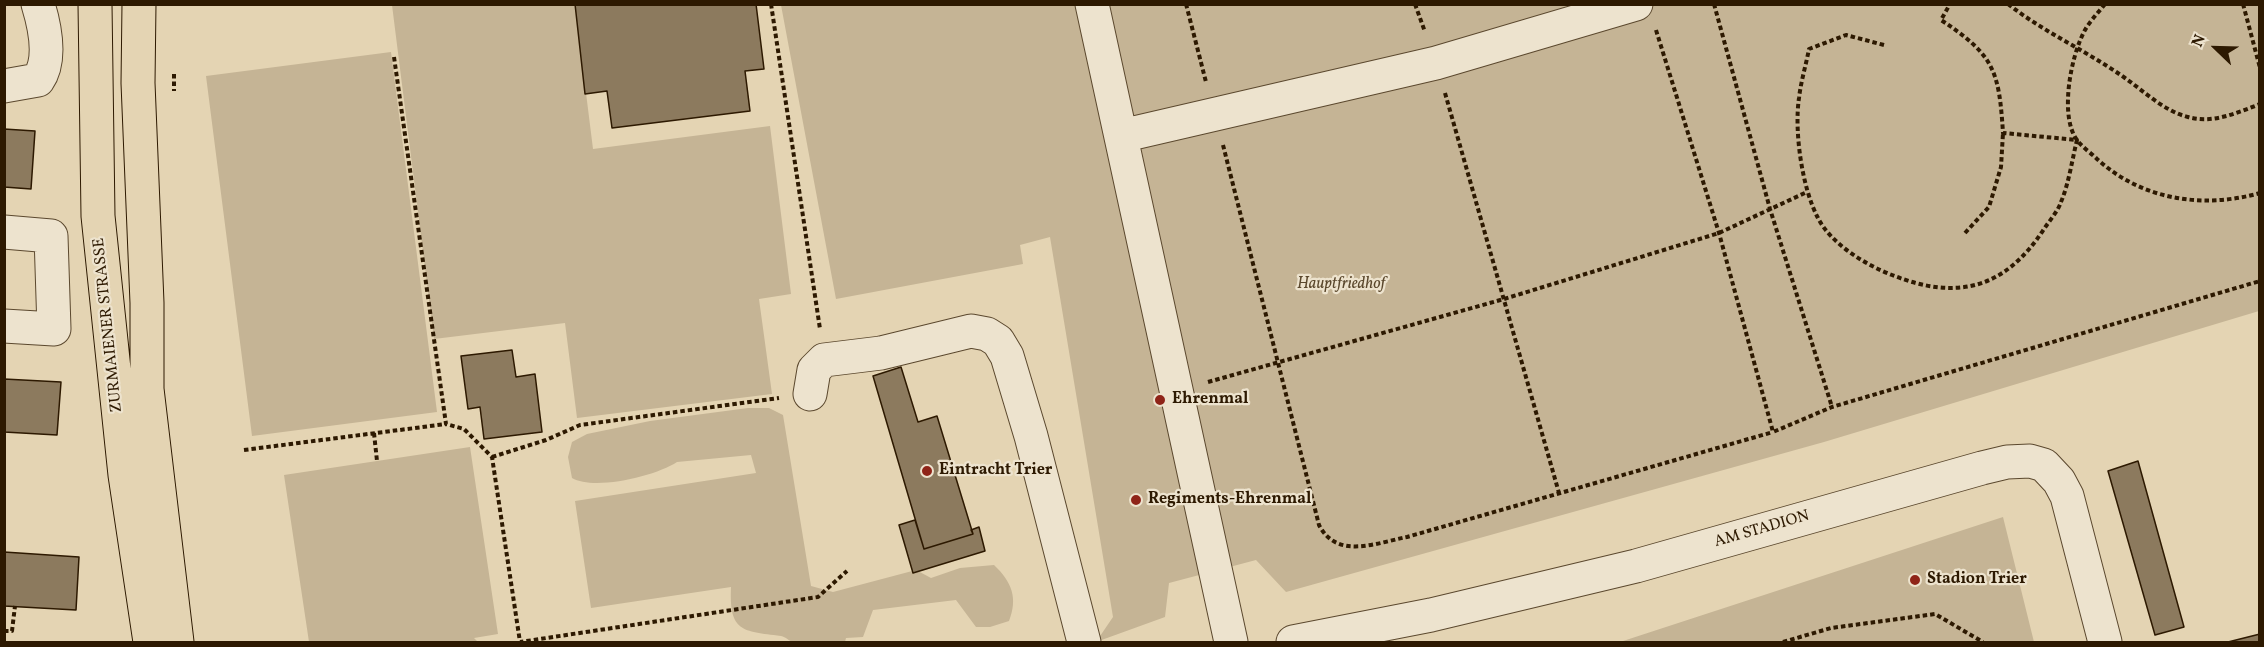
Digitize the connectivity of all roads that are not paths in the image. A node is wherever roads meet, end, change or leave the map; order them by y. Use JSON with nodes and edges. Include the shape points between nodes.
{"nodes":[{"id":1,"x":38,"y":4,"type":"edge"},
{"id":2,"x":95,"y":4,"type":"edge"},
{"id":3,"x":139,"y":4,"type":"edge"},
{"id":4,"x":1092,"y":4,"type":"edge"},
{"id":5,"x":1646,"y":16,"type":"edge"},
{"id":6,"x":4,"y":86,"type":"edge"},
{"id":7,"x":1121,"y":136,"type":"junction"},
{"id":8,"x":4,"y":232,"type":"edge"},
{"id":9,"x":4,"y":326,"type":"edge"},
{"id":10,"x":810,"y":394,"type":"road end"},
{"id":11,"x":150,"y":642,"type":"edge"},
{"id":12,"x":177,"y":642,"type":"edge"},
{"id":13,"x":1083,"y":642,"type":"edge"},
{"id":14,"x":1231,"y":642,"type":"edge"},
{"id":15,"x":1293,"y":642,"type":"edge"},
{"id":16,"x":2105,"y":642,"type":"edge"}],
"edges":[{"from":1,"to":6,"type":"street","via":[[45,40],[45,70],[38,80]]},
{"from":2,"to":11,"type":"main road","name":"ZURMAIENER STRASSE","via":[[98,216],[125,475]]},
{"from":3,"to":12,"type":"main road","name":"ZURMAIENER STRASSE","via":[[147,389]]},
{"from":4,"to":7,"type":"street"},
{"from":5,"to":7,"type":"street"},
{"from":7,"to":14,"type":"street"},
{"from":8,"to":9,"type":"street","via":[[51,236],[54,329]]},
{"from":10,"to":13,"type":"street","via":[[814,370],[840,358],[971,331],[987,334],[998,342],[1007,356],[1031,436]]},
{"from":15,"to":16,"type":"street","name":"AM STADION","via":[[1431,615],[1636,566],[1982,468],[2030,461],[2044,465],[2067,496]]}]}
